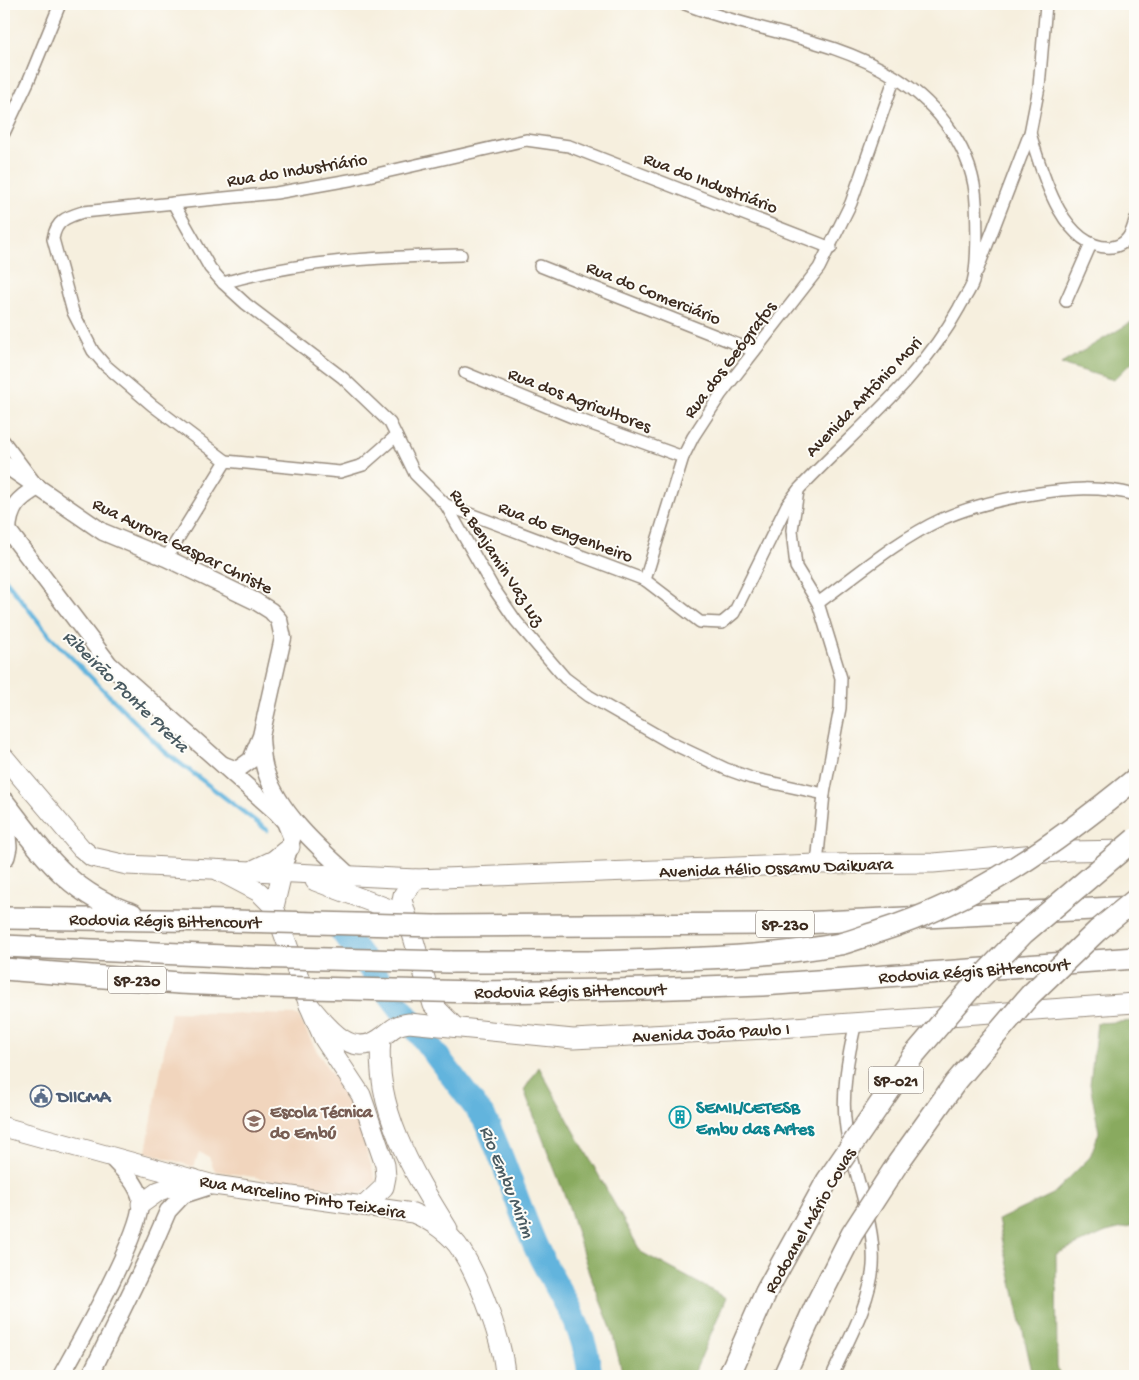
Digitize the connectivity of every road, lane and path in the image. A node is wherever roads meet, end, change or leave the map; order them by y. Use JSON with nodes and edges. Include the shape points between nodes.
{"nodes":[{"id":1,"x":60,"y":4,"type":"edge"},
{"id":2,"x":685,"y":4,"type":"edge"},
{"id":3,"x":1046,"y":4,"type":"edge"},
{"id":4,"x":895,"y":77,"type":"junction"},
{"id":5,"x":4,"y":133,"type":"edge"},
{"id":6,"x":1030,"y":133,"type":"junction"},
{"id":7,"x":173,"y":203,"type":"junction"},
{"id":8,"x":1135,"y":220,"type":"edge"},
{"id":9,"x":1091,"y":244,"type":"junction"},
{"id":10,"x":830,"y":248,"type":"junction"},
{"id":11,"x":461,"y":255,"type":"dead end"},
{"id":12,"x":540,"y":266,"type":"dead end"},
{"id":13,"x":973,"y":282,"type":"junction"},
{"id":14,"x":223,"y":283,"type":"junction"},
{"id":15,"x":1066,"y":301,"type":"dead end"},
{"id":16,"x":754,"y":351,"type":"junction"},
{"id":17,"x":465,"y":373,"type":"dead end"},
{"id":18,"x":396,"y":436,"type":"junction"},
{"id":19,"x":4,"y":440,"type":"edge"},
{"id":20,"x":683,"y":457,"type":"junction"},
{"id":21,"x":226,"y":461,"type":"junction"},
{"id":22,"x":4,"y":464,"type":"edge"},
{"id":23,"x":38,"y":486,"type":"junction"},
{"id":24,"x":799,"y":489,"type":"junction"},
{"id":25,"x":1135,"y":495,"type":"edge"},
{"id":26,"x":446,"y":504,"type":"junction"},
{"id":27,"x":6,"y":528,"type":"edge"},
{"id":28,"x":166,"y":558,"type":"junction"},
{"id":29,"x":645,"y":580,"type":"junction"},
{"id":30,"x":818,"y":603,"type":"junction"},
{"id":31,"x":261,"y":736,"type":"junction"},
{"id":32,"x":4,"y":757,"type":"edge"},
{"id":33,"x":224,"y":765,"type":"junction"},
{"id":34,"x":1135,"y":779,"type":"edge"},
{"id":35,"x":824,"y":794,"type":"junction"},
{"id":36,"x":4,"y":804,"type":"edge"},
{"id":37,"x":4,"y":825,"type":"edge"},
{"id":38,"x":1135,"y":839,"type":"edge"},
{"id":39,"x":290,"y":847,"type":"junction"},
{"id":40,"x":1135,"y":850,"type":"edge"},
{"id":41,"x":4,"y":856,"type":"edge"},
{"id":42,"x":817,"y":864,"type":"junction"},
{"id":43,"x":211,"y":868,"type":"junction"},
{"id":44,"x":254,"y":869,"type":"junction"},
{"id":45,"x":286,"y":873,"type":"junction"},
{"id":46,"x":351,"y":877,"type":"junction"},
{"id":47,"x":416,"y":878,"type":"junction"},
{"id":48,"x":1135,"y":900,"type":"edge"},
{"id":49,"x":274,"y":907,"type":"junction"},
{"id":50,"x":1135,"y":907,"type":"edge"},
{"id":51,"x":394,"y":911,"type":"junction"},
{"id":52,"x":4,"y":918,"type":"edge"},
{"id":53,"x":152,"y":920,"type":"junction"},
{"id":54,"x":410,"y":923,"type":"junction"},
{"id":55,"x":4,"y":946,"type":"edge"},
{"id":56,"x":1135,"y":958,"type":"edge"},
{"id":57,"x":4,"y":969,"type":"edge"},
{"id":58,"x":1135,"y":1002,"type":"edge"},
{"id":59,"x":433,"y":1004,"type":"junction"},
{"id":60,"x":309,"y":1005,"type":"junction"},
{"id":61,"x":856,"y":1022,"type":"junction"},
{"id":62,"x":423,"y":1026,"type":"junction"},
{"id":63,"x":455,"y":1027,"type":"junction"},
{"id":64,"x":381,"y":1039,"type":"junction"},
{"id":65,"x":4,"y":1127,"type":"edge"},
{"id":66,"x":110,"y":1156,"type":"junction"},
{"id":67,"x":195,"y":1179,"type":"junction"},
{"id":68,"x":214,"y":1185,"type":"junction"},
{"id":69,"x":141,"y":1204,"type":"junction"},
{"id":70,"x":364,"y":1206,"type":"junction"},
{"id":71,"x":461,"y":1249,"type":"junction"},
{"id":72,"x":61,"y":1376,"type":"edge"},
{"id":73,"x":90,"y":1376,"type":"edge"},
{"id":74,"x":505,"y":1376,"type":"edge"},
{"id":75,"x":729,"y":1376,"type":"edge"},
{"id":76,"x":784,"y":1376,"type":"edge"},
{"id":77,"x":832,"y":1376,"type":"edge"}],
"edges":[{"from":1,"to":5,"type":"street"},
{"from":2,"to":4,"type":"street","name":"Avenida Antônio Mori","via":[[852,56]]},
{"from":3,"to":6,"type":"street","via":[[1039,87]]},
{"from":4,"to":10,"type":"street","name":"Rua dos Geógrafos","via":[[851,203]]},
{"from":4,"to":13,"type":"street","name":"Avenida Antônio Mori","via":[[942,118],[961,144],[970,166],[976,188],[977,222]]},
{"from":6,"to":9,"type":"street","via":[[1052,198],[1064,218]]},
{"from":6,"to":13,"type":"street"},
{"from":7,"to":10,"type":"street","name":"Rua do Industriário","via":[[316,186],[526,140],[569,146]]},
{"from":7,"to":14,"type":"street","name":"Rua Benjamin Vaz Luz","via":[[210,268]]},
{"from":7,"to":21,"type":"street","name":"Rua do Industriário","via":[[83,212],[59,221],[53,239],[73,312],[84,339],[93,351],[152,405]]},
{"from":8,"to":9,"type":"street","via":[[1131,234],[1124,242],[1105,247]]},
{"from":9,"to":15,"type":"street"},
{"from":10,"to":16,"type":"street","name":"Rua dos Geógrafos","via":[[805,289]]},
{"from":11,"to":14,"type":"street","via":[[328,262],[255,274]]},
{"from":12,"to":16,"type":"street","name":"Rua do Comerciário"},
{"from":13,"to":24,"type":"street","name":"Avenida Antônio Mori","via":[[948,329],[924,362]]},
{"from":14,"to":18,"type":"street","name":"Rua Benjamin Vaz Luz","via":[[343,378],[390,423]]},
{"from":16,"to":20,"type":"street","name":"Rua dos Geógrafos","via":[[721,394]]},
{"from":17,"to":20,"type":"street","name":"Rua dos Agricultores","via":[[572,417]]},
{"from":18,"to":21,"type":"street","via":[[363,465],[340,472]]},
{"from":18,"to":26,"type":"street","name":"Rua Benjamin Vaz Luz","via":[[415,474]]},
{"from":19,"to":23,"type":"street"},
{"from":20,"to":29,"type":"street","name":"Rua dos Geógrafos"},
{"from":21,"to":28,"type":"street"},
{"from":22,"to":23,"type":"main road","name":"Rua Aurora Gaspar Christe"},
{"from":23,"to":27,"type":"main road","via":[[17,501]]},
{"from":23,"to":28,"type":"main road","name":"Rua Aurora Gaspar Christe","via":[[103,532]]},
{"from":24,"to":29,"type":"street","via":[[787,505],[738,606],[727,620],[715,624],[700,622]]},
{"from":24,"to":30,"type":"street","via":[[792,530],[796,566]]},
{"from":25,"to":30,"type":"street","via":[[1091,487],[1068,488],[971,508],[917,533]]},
{"from":26,"to":29,"type":"street","name":"Rua do Engenheiro"},
{"from":26,"to":35,"type":"street","name":"Rua Benjamin Vaz Luz","via":[[469,548],[516,621],[565,678],[589,696],[669,742],[726,769],[751,778]]},
{"from":27,"to":33,"type":"main road","via":[[109,664]]},
{"from":28,"to":31,"type":"main road","name":"Rua Aurora Gaspar Christe","via":[[255,601],[271,610],[279,620],[283,638]]},
{"from":30,"to":35,"type":"street","via":[[841,678],[840,708]]},
{"from":31,"to":33,"type":"main road","via":[[247,765],[237,770]]},
{"from":31,"to":46,"type":"main road","via":[[265,771],[273,790],[301,827]]},
{"from":32,"to":43,"type":"main road","name":"Avenida Hélio Ossamu Daikuara","via":[[68,835],[92,856],[127,865]]},
{"from":33,"to":39,"type":"main road","via":[[285,822],[292,839]]},
{"from":34,"to":55,"type":"highway","bridge":true,"via":[[1047,848],[978,890],[911,922],[842,943],[758,956],[591,962],[450,962]]},
{"from":35,"to":42,"type":"street"},
{"from":36,"to":53,"type":"highway","via":[[43,854],[87,895],[109,907]]},
{"from":37,"to":41,"type":"highway"},
{"from":38,"to":75,"type":"highway","name":"Rodoanel Mário Covas","number":"SP-021","bridge":true,"via":[[1024,932],[913,1056],[827,1181],[766,1292]]},
{"from":39,"to":44,"type":"main road","via":[[274,860]]},
{"from":39,"to":45,"type":"main road"},
{"from":40,"to":42,"type":"main road","name":"Avenida Hélio Ossamu Daikuara","via":[[1070,851],[933,863]]},
{"from":42,"to":47,"type":"main road","name":"Avenida Hélio Ossamu Daikuara"},
{"from":43,"to":44,"type":"main road","name":"Avenida Hélio Ossamu Daikuara"},
{"from":43,"to":49,"type":"main road","name":"Avenida Hélio Ossamu Daikuara","via":[[260,892]]},
{"from":44,"to":45,"type":"main road","name":"Avenida Hélio Ossamu Daikuara"},
{"from":45,"to":46,"type":"main road","name":"Avenida Hélio Ossamu Daikuara"},
{"from":45,"to":49,"type":"main road"},
{"from":45,"to":51,"type":"main road","via":[[322,883]]},
{"from":46,"to":47,"type":"main road","name":"Avenida Hélio Ossamu Daikuara"},
{"from":46,"to":51,"type":"main road"},
{"from":47,"to":54,"type":"main road","via":[[402,897]]},
{"from":48,"to":76,"type":"highway","number":"SP-021","bridge":true,"via":[[1097,931],[1030,995],[956,1082],[852,1234]]},
{"from":49,"to":60,"type":"main road"},
{"from":50,"to":53,"type":"highway","name":"Rodovia Régis Bittencourt","number":"SP-230","bridge":true,"via":[[781,924],[435,926]]},
{"from":51,"to":54,"type":"main road"},
{"from":52,"to":53,"type":"highway","name":"Rodovia Régis Bittencourt","number":"SP-230"},
{"from":54,"to":59,"type":"main road"},
{"from":56,"to":57,"type":"highway","name":"Rodovia Régis Bittencourt","number":"SP-230","bridge":true,"via":[[762,985],[476,992],[179,983]]},
{"from":58,"to":61,"type":"main road","name":"Avenida João Paulo I"},
{"from":59,"to":62,"type":"main road"},
{"from":59,"to":63,"type":"main road"},
{"from":60,"to":64,"type":"main road","name":"Avenida João Paulo I","via":[[343,1040],[360,1045]]},
{"from":60,"to":70,"type":"main road","via":[[324,1039],[360,1096],[385,1165],[384,1187]]},
{"from":61,"to":63,"type":"main road","name":"Avenida João Paulo I","via":[[573,1039]]},
{"from":61,"to":77,"type":"street","via":[[848,1065],[846,1128],[871,1240],[873,1265],[865,1299]]},
{"from":62,"to":63,"type":"main road","name":"Avenida João Paulo I"},
{"from":62,"to":64,"type":"main road","name":"Avenida João Paulo I","via":[[399,1024]]},
{"from":64,"to":71,"type":"main road","via":[[380,1079],[403,1152]]},
{"from":65,"to":66,"type":"main road","name":"Rua Marcelino Pinto Teixeira"},
{"from":66,"to":67,"type":"main road","name":"Rua Marcelino Pinto Teixeira"},
{"from":66,"to":69,"type":"main road","via":[[137,1190]]},
{"from":67,"to":68,"type":"main road","name":"Rua Marcelino Pinto Teixeira"},
{"from":67,"to":69,"type":"main road","via":[[159,1191]]},
{"from":68,"to":70,"type":"main road","name":"Rua Marcelino Pinto Teixeira"},
{"from":68,"to":73,"type":"main road","via":[[183,1195],[168,1211]]},
{"from":69,"to":72,"type":"main road","via":[[129,1242]]},
{"from":70,"to":71,"type":"main road","name":"Rua Marcelino Pinto Teixeira","via":[[414,1212],[429,1219]]},
{"from":71,"to":74,"type":"main road","name":"Rua Marcelino Pinto Teixeira","via":[[496,1334]]}]}
